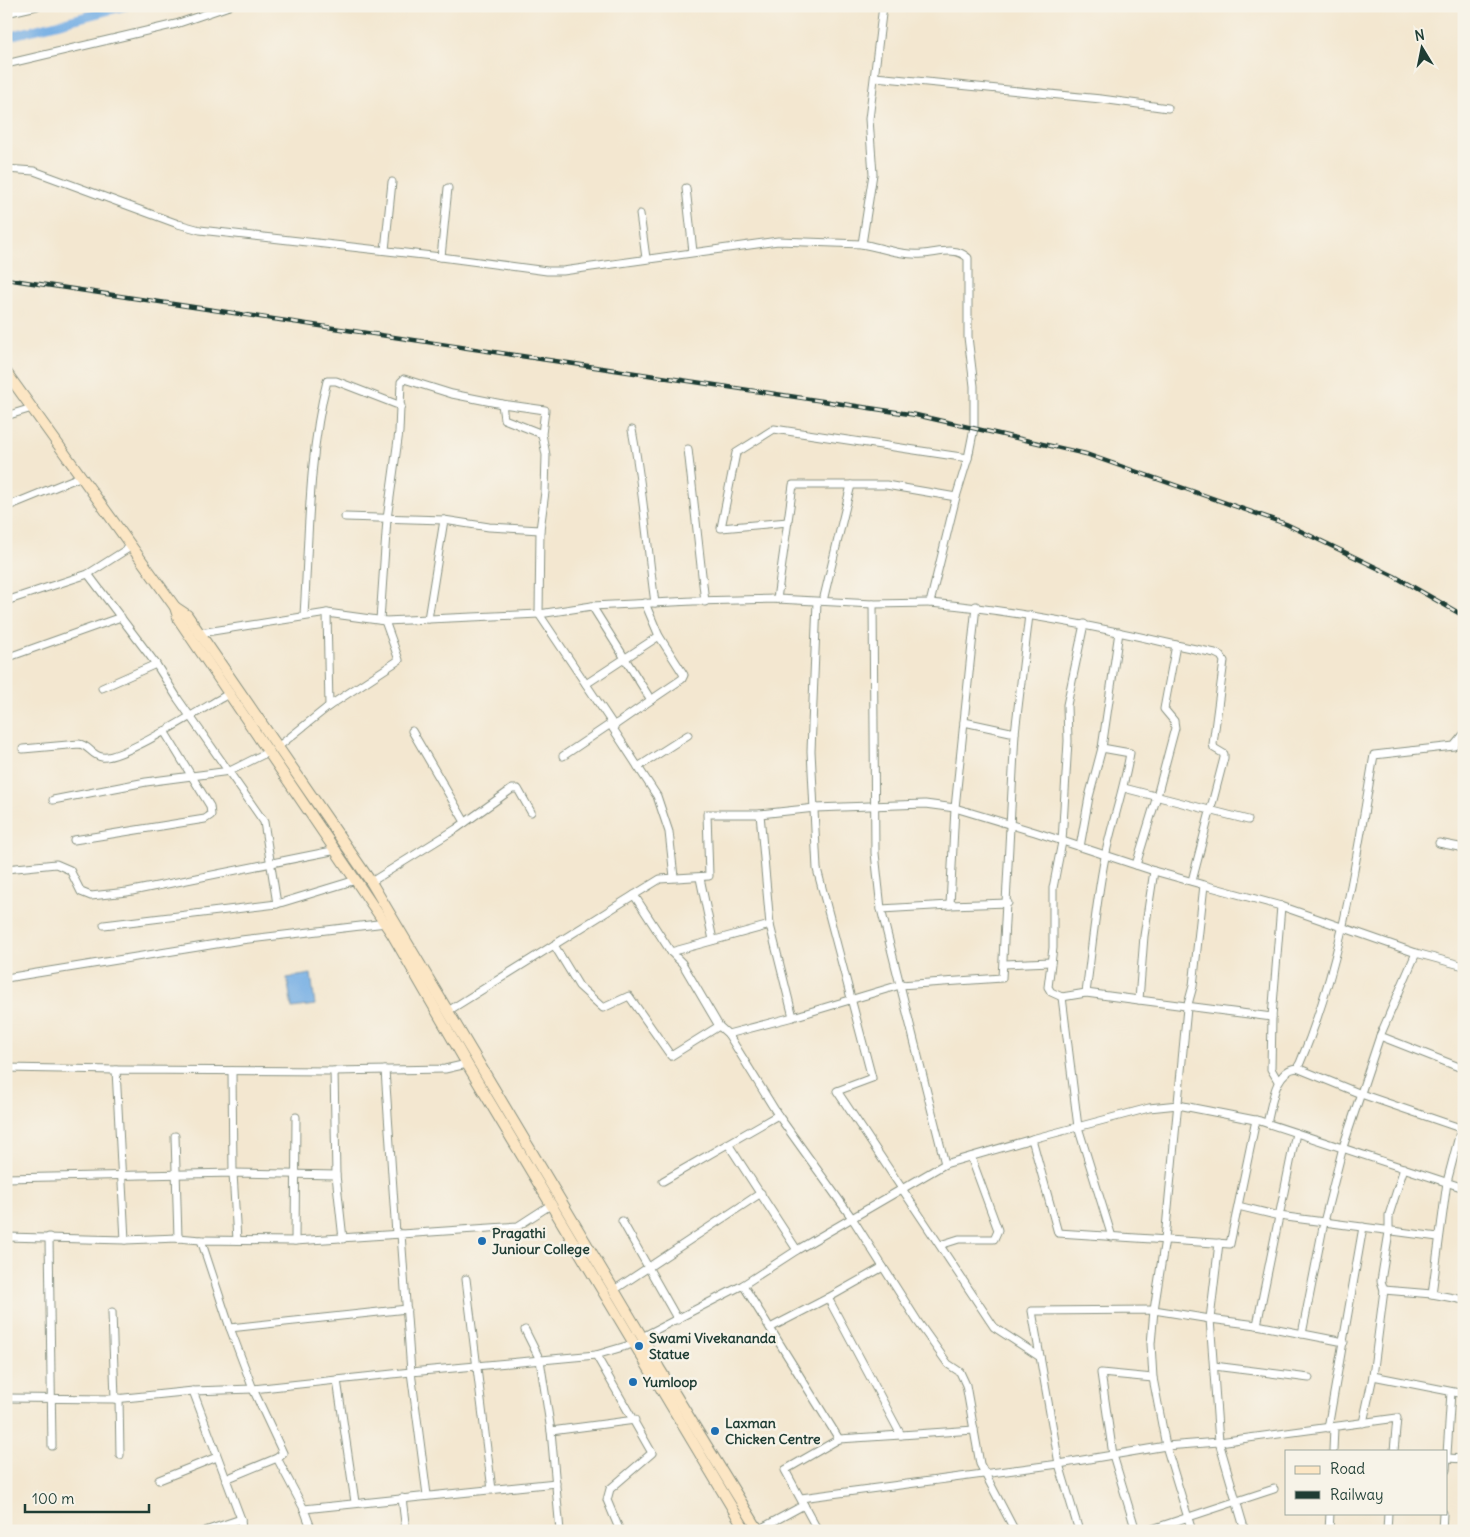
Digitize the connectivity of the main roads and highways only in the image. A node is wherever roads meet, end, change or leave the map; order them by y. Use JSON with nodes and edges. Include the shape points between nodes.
{"nodes":[{"id":1,"x":6,"y":372,"type":"edge"},
{"id":2,"x":175,"y":607,"type":"junction"},
{"id":3,"x":275,"y":749,"type":"junction"},
{"id":4,"x":759,"y":1530,"type":"edge"},
{"id":5,"x":746,"y":1531,"type":"edge"}],
"edges":[{"from":1,"to":2,"type":"main road"},
{"from":2,"to":3,"type":"main road","via":[[180,620],[230,692]]},
{"from":2,"to":3,"type":"main road","via":[[187,615],[200,633]]},
{"from":3,"to":4,"type":"main road","via":[[371,882],[659,1368]]},
{"from":3,"to":5,"type":"main road","via":[[386,923]]}]}
